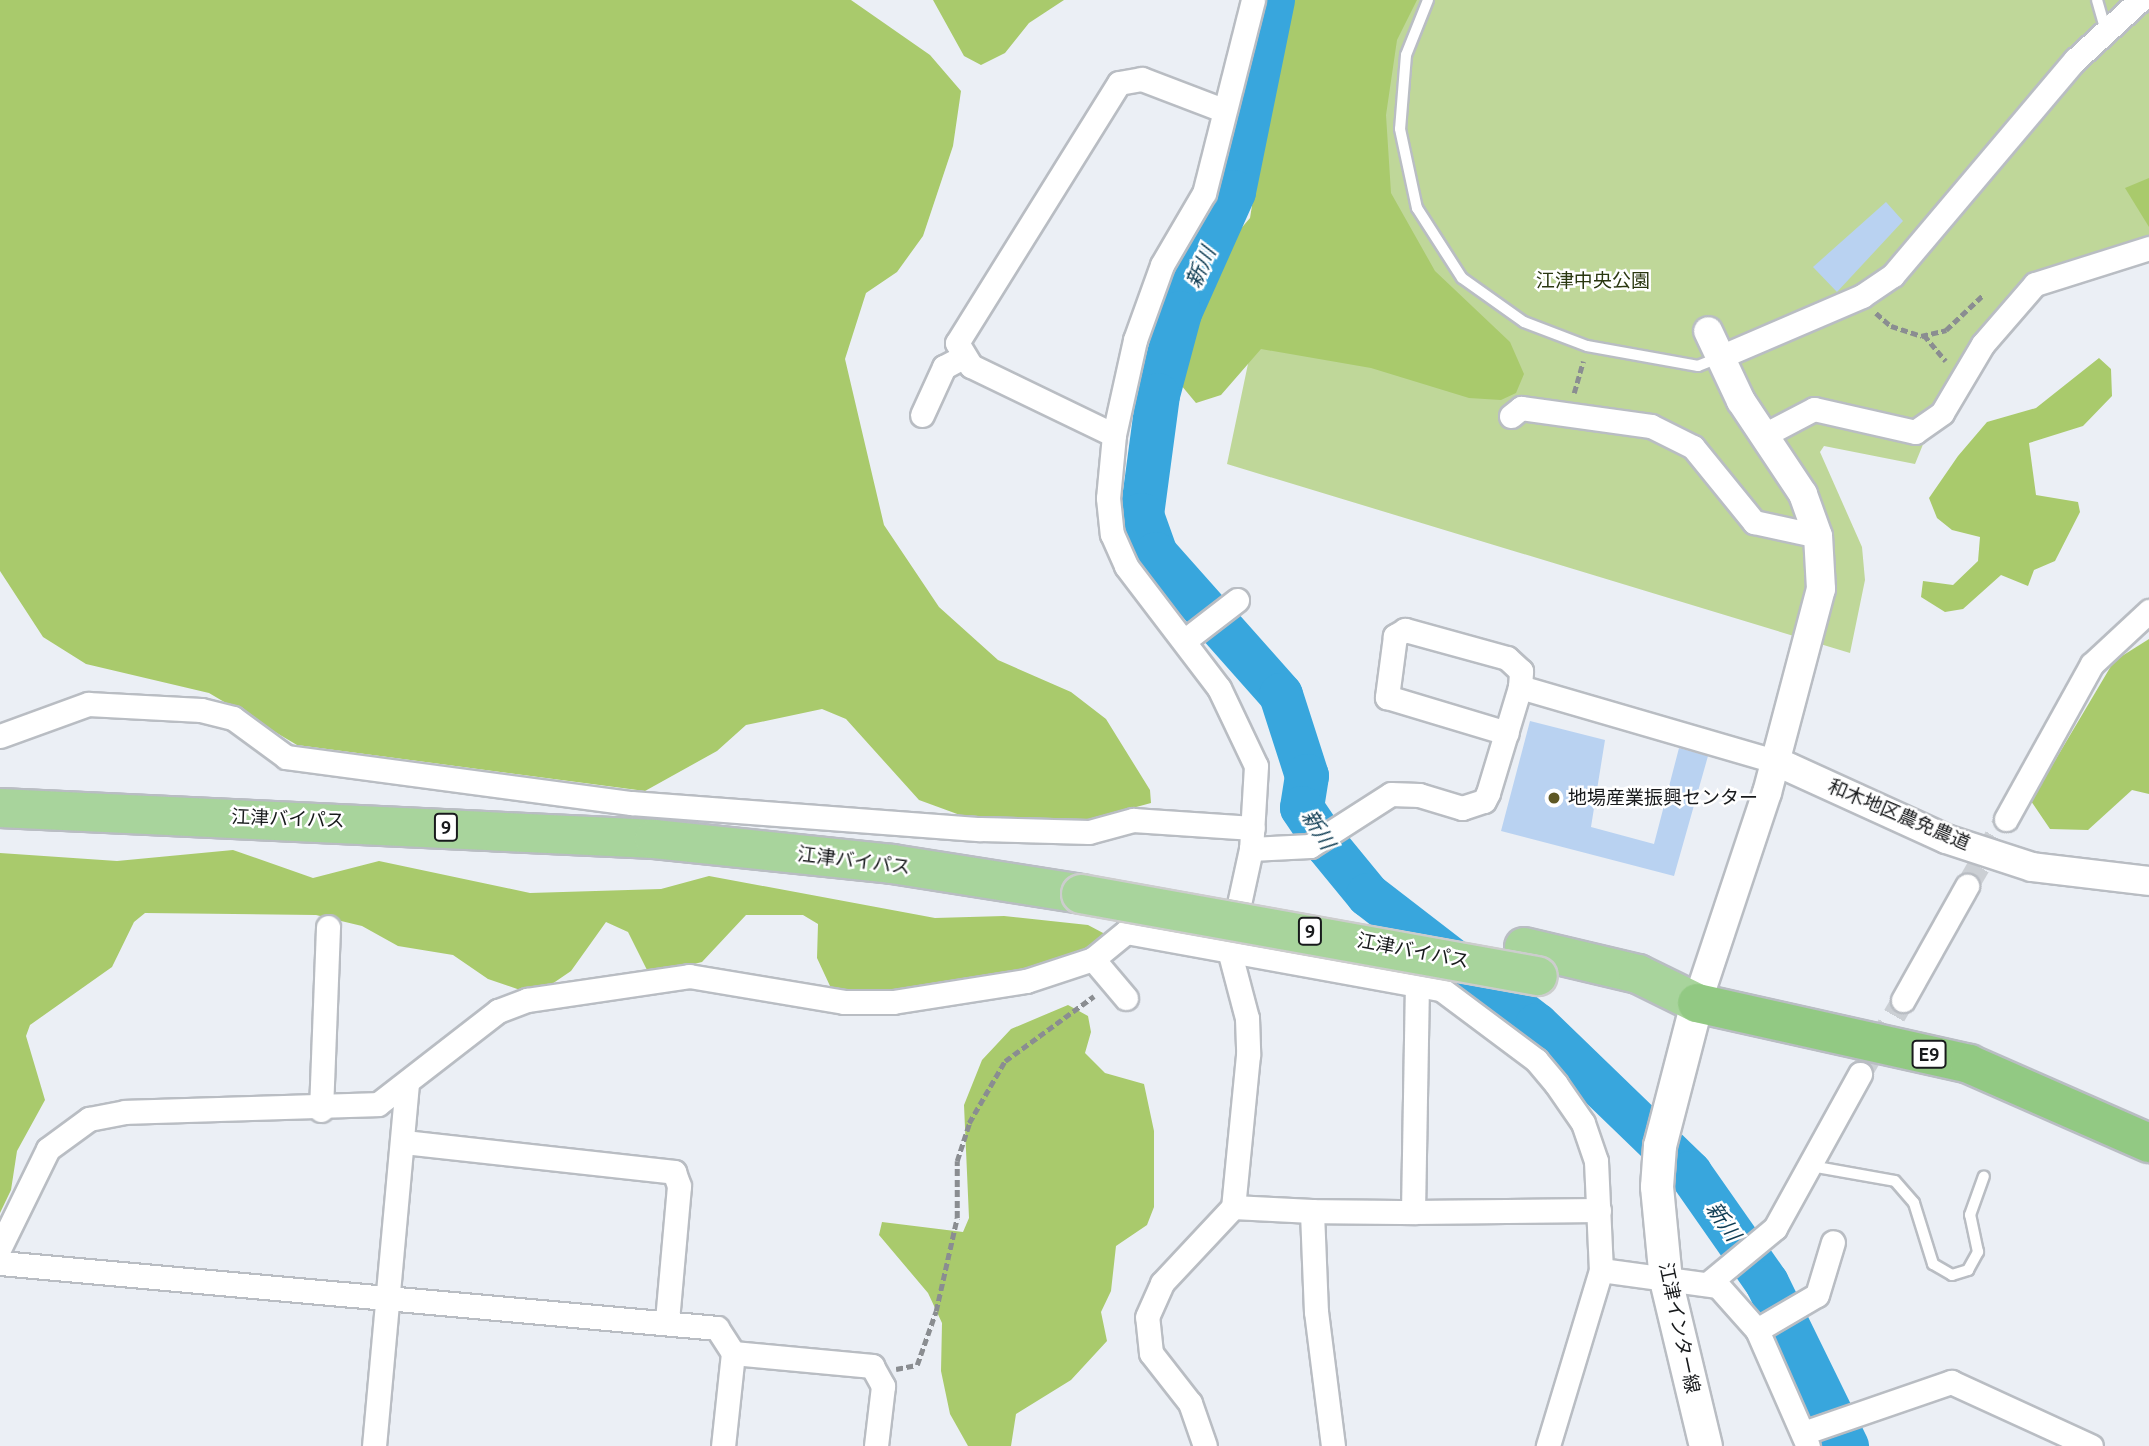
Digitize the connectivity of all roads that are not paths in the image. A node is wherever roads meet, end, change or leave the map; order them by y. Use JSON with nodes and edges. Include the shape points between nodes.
{"nodes":[{"id":1,"x":1253,"y":0,"type":"edge"},
{"id":2,"x":1428,"y":0,"type":"edge"},
{"id":3,"x":2097,"y":0,"type":"edge"},
{"id":4,"x":2140,"y":0,"type":"edge"},
{"id":5,"x":2106,"y":32,"type":"junction"},
{"id":6,"x":1223,"y":110,"type":"junction"},
{"id":7,"x":2149,"y":247,"type":"edge"},
{"id":8,"x":1708,"y":331,"type":"dead end"},
{"id":9,"x":1720,"y":357,"type":"junction"},
{"id":10,"x":961,"y":358,"type":"junction"},
{"id":11,"x":922,"y":415,"type":"dead end"},
{"id":12,"x":1511,"y":415,"type":"dead end"},
{"id":13,"x":1768,"y":433,"type":"junction"},
{"id":14,"x":1114,"y":435,"type":"junction"},
{"id":15,"x":1818,"y":536,"type":"junction"},
{"id":16,"x":1232,"y":604,"type":"dead end"},
{"id":17,"x":2149,"y":611,"type":"edge"},
{"id":18,"x":1191,"y":635,"type":"junction"},
{"id":19,"x":1520,"y":687,"type":"junction"},
{"id":20,"x":1507,"y":733,"type":"junction"},
{"id":21,"x":0,"y":736,"type":"edge"},
{"id":22,"x":1775,"y":761,"type":"junction"},
{"id":23,"x":0,"y":808,"type":"edge"},
{"id":24,"x":2006,"y":819,"type":"tunnel mouth"},
{"id":25,"x":1252,"y":839,"type":"junction"},
{"id":26,"x":2149,"y":881,"type":"edge"},
{"id":27,"x":1967,"y":886,"type":"tunnel mouth"},
{"id":28,"x":328,"y":927,"type":"dead end"},
{"id":29,"x":1229,"y":950,"type":"junction"},
{"id":30,"x":1093,"y":959,"type":"junction"},
{"id":31,"x":1417,"y":983,"type":"junction"},
{"id":32,"x":1126,"y":998,"type":"dead end"},
{"id":33,"x":1903,"y":1000,"type":"tunnel mouth"},
{"id":34,"x":1697,"y":1003,"type":"junction"},
{"id":35,"x":1860,"y":1074,"type":"tunnel mouth"},
{"id":36,"x":407,"y":1085,"type":"junction"},
{"id":37,"x":321,"y":1110,"type":"junction"},
{"id":38,"x":404,"y":1142,"type":"junction"},
{"id":39,"x":2149,"y":1143,"type":"edge"},
{"id":40,"x":1811,"y":1166,"type":"junction"},
{"id":41,"x":1984,"y":1176,"type":"dead end"},
{"id":42,"x":1233,"y":1206,"type":"junction"},
{"id":43,"x":1599,"y":1210,"type":"junction"},
{"id":44,"x":1312,"y":1211,"type":"junction"},
{"id":45,"x":1413,"y":1212,"type":"junction"},
{"id":46,"x":1833,"y":1242,"type":"dead end"},
{"id":47,"x":0,"y":1247,"type":"edge"},
{"id":48,"x":0,"y":1263,"type":"edge"},
{"id":49,"x":1601,"y":1270,"type":"junction"},
{"id":50,"x":1719,"y":1276,"type":"junction"},
{"id":51,"x":1666,"y":1280,"type":"junction"},
{"id":52,"x":388,"y":1298,"type":"junction"},
{"id":53,"x":667,"y":1321,"type":"junction"},
{"id":54,"x":1761,"y":1329,"type":"junction"},
{"id":55,"x":733,"y":1353,"type":"junction"},
{"id":56,"x":1807,"y":1436,"type":"edge"},
{"id":57,"x":374,"y":1446,"type":"edge"},
{"id":58,"x":723,"y":1446,"type":"edge"},
{"id":59,"x":876,"y":1446,"type":"edge"},
{"id":60,"x":1205,"y":1446,"type":"edge"},
{"id":61,"x":1333,"y":1446,"type":"edge"},
{"id":62,"x":1548,"y":1446,"type":"edge"},
{"id":63,"x":1706,"y":1446,"type":"edge"},
{"id":64,"x":2091,"y":1446,"type":"edge"}],
"edges":[{"from":1,"to":6,"type":"street"},
{"from":2,"to":9,"type":"lane","via":[[1406,55],[1398,105],[1417,208],[1438,248],[1479,294],[1545,333],[1587,346],[1698,366]]},
{"from":3,"to":5,"type":"lane"},
{"from":4,"to":5,"type":"street"},
{"from":5,"to":9,"type":"street","via":[[1894,275],[1861,296]]},
{"from":6,"to":10,"type":"street","via":[[1142,79],[1119,83],[959,339]]},
{"from":6,"to":14,"type":"street","via":[[1204,193],[1162,265],[1135,341]]},
{"from":7,"to":13,"type":"street","via":[[2035,284],[1983,344],[1942,413],[1915,432],[1814,409]]},
{"from":8,"to":9,"type":"street"},
{"from":9,"to":13,"type":"street","via":[[1741,401]]},
{"from":10,"to":11,"type":"street","via":[[944,367]]},
{"from":10,"to":14,"type":"street"},
{"from":12,"to":15,"type":"street","via":[[1521,408],[1651,426],[1693,447],[1754,522]]},
{"from":13,"to":15,"type":"street","via":[[1803,494]]},
{"from":14,"to":18,"type":"street","via":[[1112,534],[1126,566]]},
{"from":15,"to":22,"type":"street","via":[[1821,590]]},
{"from":16,"to":18,"type":"street"},
{"from":17,"to":24,"type":"street","via":[[2092,664]]},
{"from":18,"to":25,"type":"street","via":[[1248,743],[1259,790]]},
{"from":19,"to":20,"type":"street"},
{"from":19,"to":20,"type":"street","via":[[1521,671],[1507,658],[1405,630],[1395,636],[1387,697]]},
{"from":19,"to":22,"type":"street"},
{"from":20,"to":25,"type":"street","via":[[1478,806],[1391,794],[1310,846]]},
{"from":21,"to":25,"type":"street","via":[[88,704],[201,710],[233,718],[286,757],[631,803],[980,829],[1089,832],[1133,820]]},
{"from":22,"to":26,"type":"street","name":"和木地区農免農道","via":[[1946,839],[2032,867]]},
{"from":22,"to":34,"type":"street"},
{"from":23,"to":34,"type":"highway","name":"江津バイパス","number":"9","bridge":true,"via":[[640,839],[1082,883],[1531,961],[1640,999]]},
{"from":25,"to":29,"type":"street"},
{"from":27,"to":33,"type":"street"},
{"from":28,"to":37,"type":"street"},
{"from":29,"to":30,"type":"street","via":[[1126,932]]},
{"from":29,"to":31,"type":"street"},
{"from":29,"to":42,"type":"street","via":[[1247,1018]]},
{"from":30,"to":32,"type":"street"},
{"from":30,"to":36,"type":"street","via":[[1026,981],[893,1002],[845,1002],[689,976],[527,1000],[498,1011]]},
{"from":31,"to":43,"type":"street","via":[[1464,1005],[1536,1060],[1556,1084],[1583,1123],[1596,1161]]},
{"from":31,"to":45,"type":"street"},
{"from":34,"to":39,"type":"highway","number":"E9","via":[[1969,1064]]},
{"from":34,"to":51,"type":"main road","name":"江津インター線","via":[[1667,1115],[1657,1187]]},
{"from":35,"to":40,"type":"street"},
{"from":36,"to":37,"type":"street","via":[[378,1104]]},
{"from":36,"to":38,"type":"street"},
{"from":37,"to":47,"type":"street","via":[[125,1112],[89,1119],[48,1149]]},
{"from":38,"to":52,"type":"street"},
{"from":38,"to":53,"type":"street","via":[[674,1172],[680,1186]]},
{"from":40,"to":41,"type":"lane","via":[[1895,1181],[1914,1203],[1933,1264],[1952,1275],[1968,1270],[1978,1252],[1970,1215]]},
{"from":40,"to":50,"type":"street","via":[[1784,1215]]},
{"from":42,"to":44,"type":"street"},
{"from":42,"to":60,"type":"street","via":[[1162,1283],[1147,1317],[1151,1353],[1190,1403]]},
{"from":43,"to":45,"type":"street"},
{"from":43,"to":49,"type":"street"},
{"from":44,"to":45,"type":"street"},
{"from":44,"to":61,"type":"street"},
{"from":46,"to":54,"type":"street","via":[[1822,1287],[1799,1309]]},
{"from":48,"to":52,"type":"street"},
{"from":49,"to":51,"type":"street"},
{"from":49,"to":62,"type":"street"},
{"from":50,"to":51,"type":"street"},
{"from":50,"to":54,"type":"street"},
{"from":51,"to":63,"type":"main road","name":"江津インター線"},
{"from":52,"to":53,"type":"street"},
{"from":52,"to":57,"type":"street"},
{"from":53,"to":55,"type":"street","via":[[717,1328]]},
{"from":54,"to":56,"type":"street"},
{"from":55,"to":58,"type":"street"},
{"from":55,"to":59,"type":"street","via":[[863,1363],[877,1371],[884,1393]]},
{"from":56,"to":64,"type":"street","via":[[1854,1413],[1961,1382]]}]}
